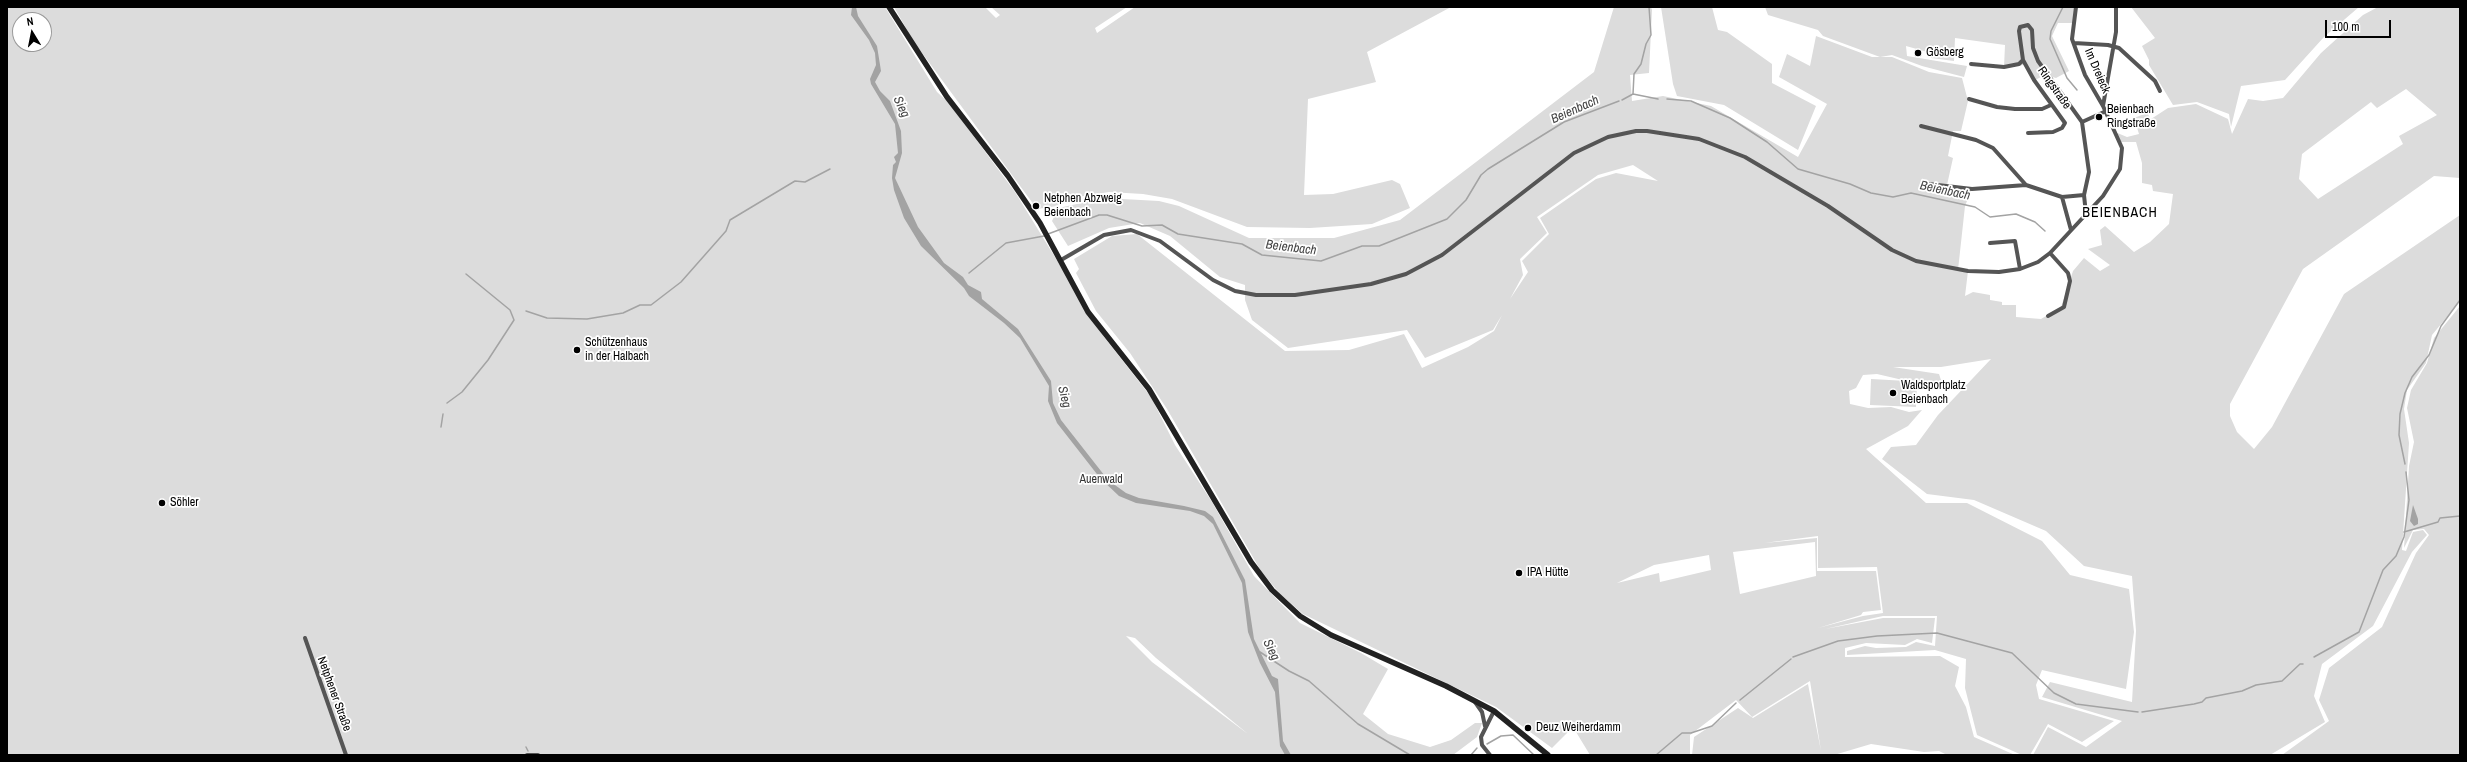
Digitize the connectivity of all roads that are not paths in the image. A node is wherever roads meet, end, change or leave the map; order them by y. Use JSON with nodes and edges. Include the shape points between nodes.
{"nodes":[{"id":1,"x":889,"y":7,"type":"edge"},
{"id":2,"x":2076,"y":7,"type":"edge"},
{"id":3,"x":2116,"y":7,"type":"edge"},
{"id":4,"x":2074,"y":43,"type":"junction"},
{"id":5,"x":2114,"y":46,"type":"junction"},
{"id":6,"x":2024,"y":60,"type":"junction"},
{"id":7,"x":1971,"y":64,"type":"dead end"},
{"id":8,"x":2160,"y":91,"type":"dead end"},
{"id":9,"x":1969,"y":99,"type":"dead end"},
{"id":10,"x":2051,"y":105,"type":"junction"},
{"id":11,"x":2103,"y":106,"type":"junction"},
{"id":12,"x":2104,"y":112,"type":"junction"},
{"id":13,"x":2082,"y":122,"type":"junction"},
{"id":14,"x":1921,"y":126,"type":"dead end"},
{"id":15,"x":2028,"y":133,"type":"dead end"},
{"id":16,"x":1929,"y":184,"type":"dead end"},
{"id":17,"x":2026,"y":185,"type":"junction"},
{"id":18,"x":2084,"y":195,"type":"junction"},
{"id":19,"x":2062,"y":197,"type":"junction"},
{"id":20,"x":2086,"y":214,"type":"junction"},
{"id":21,"x":2071,"y":230,"type":"junction"},
{"id":22,"x":1990,"y":243,"type":"dead end"},
{"id":23,"x":2050,"y":253,"type":"junction"},
{"id":24,"x":1061,"y":260,"type":"junction"},
{"id":25,"x":2020,"y":269,"type":"junction"},
{"id":26,"x":2048,"y":316,"type":"dead end"},
{"id":27,"x":306,"y":638,"type":"dead end"},
{"id":28,"x":1470,"y":698,"type":"junction"},
{"id":29,"x":1494,"y":711,"type":"junction"},
{"id":30,"x":1485,"y":727,"type":"junction"},
{"id":31,"x":346,"y":755,"type":"edge"},
{"id":32,"x":527,"y":755,"type":"edge"},
{"id":33,"x":538,"y":755,"type":"edge"},
{"id":34,"x":1490,"y":755,"type":"edge"},
{"id":35,"x":1548,"y":755,"type":"edge"}],
"edges":[{"from":1,"to":24,"type":"main road","via":[[947,97],[1008,176],[1040,223]]},
{"from":2,"to":4,"type":"street","name":"Im Dreieck","via":[[2072,35]]},
{"from":3,"to":5,"type":"street"},
{"from":4,"to":5,"type":"street","name":"Im Dreieck"},
{"from":4,"to":11,"type":"street","name":"Im Dreieck","via":[[2086,74]]},
{"from":5,"to":8,"type":"street","via":[[2155,81]]},
{"from":5,"to":11,"type":"street"},
{"from":6,"to":7,"type":"street","via":[[2019,64],[2004,67]]},
{"from":6,"to":10,"type":"street","name":"Ringstraße"},
{"from":6,"to":13,"type":"street","name":"Ringstraße","via":[[2019,31],[2020,27],[2028,26],[2032,30],[2032,48],[2038,61]]},
{"from":9,"to":10,"type":"street","via":[[2015,109],[2042,109]]},
{"from":10,"to":15,"type":"street","name":"Ringstraße","via":[[2064,120],[2062,128],[2053,132]]},
{"from":11,"to":12,"type":"street"},
{"from":12,"to":13,"type":"street"},
{"from":12,"to":20,"type":"street","via":[[2120,142],[2122,161],[2112,185]]},
{"from":13,"to":18,"type":"street","name":"Ringstraße","via":[[2089,172]]},
{"from":14,"to":17,"type":"street","via":[[1988,144]]},
{"from":16,"to":17,"type":"street","via":[[1972,188]]},
{"from":17,"to":19,"type":"street"},
{"from":18,"to":19,"type":"street"},
{"from":18,"to":20,"type":"street","name":"Ringstraße"},
{"from":19,"to":21,"type":"street"},
{"from":20,"to":21,"type":"street"},
{"from":21,"to":23,"type":"street"},
{"from":22,"to":25,"type":"street","via":[[2015,240]]},
{"from":23,"to":25,"type":"street","via":[[2038,262]]},
{"from":23,"to":26,"type":"street","via":[[2068,273],[2070,281],[2064,307]]},
{"from":24,"to":25,"type":"street","via":[[1104,235],[1131,230],[1160,241],[1213,280],[1235,291],[1256,295],[1295,295],[1370,284],[1406,274],[1442,255],[1574,153],[1608,137],[1647,131],[1686,136],[1728,148],[1810,195],[1892,250],[1921,263],[1976,272]]},
{"from":24,"to":28,"type":"main road","via":[[1088,312],[1149,389],[1251,562],[1279,599],[1304,620],[1331,635]]},
{"from":27,"to":31,"type":"street","name":"Netphener Straße"},
{"from":28,"to":29,"type":"main road"},
{"from":28,"to":30,"type":"street","via":[[1482,712]]},
{"from":29,"to":30,"type":"street"},
{"from":29,"to":35,"type":"main road"},
{"from":30,"to":34,"type":"street","via":[[1481,741]]},
{"from":32,"to":33,"type":"street"}]}
